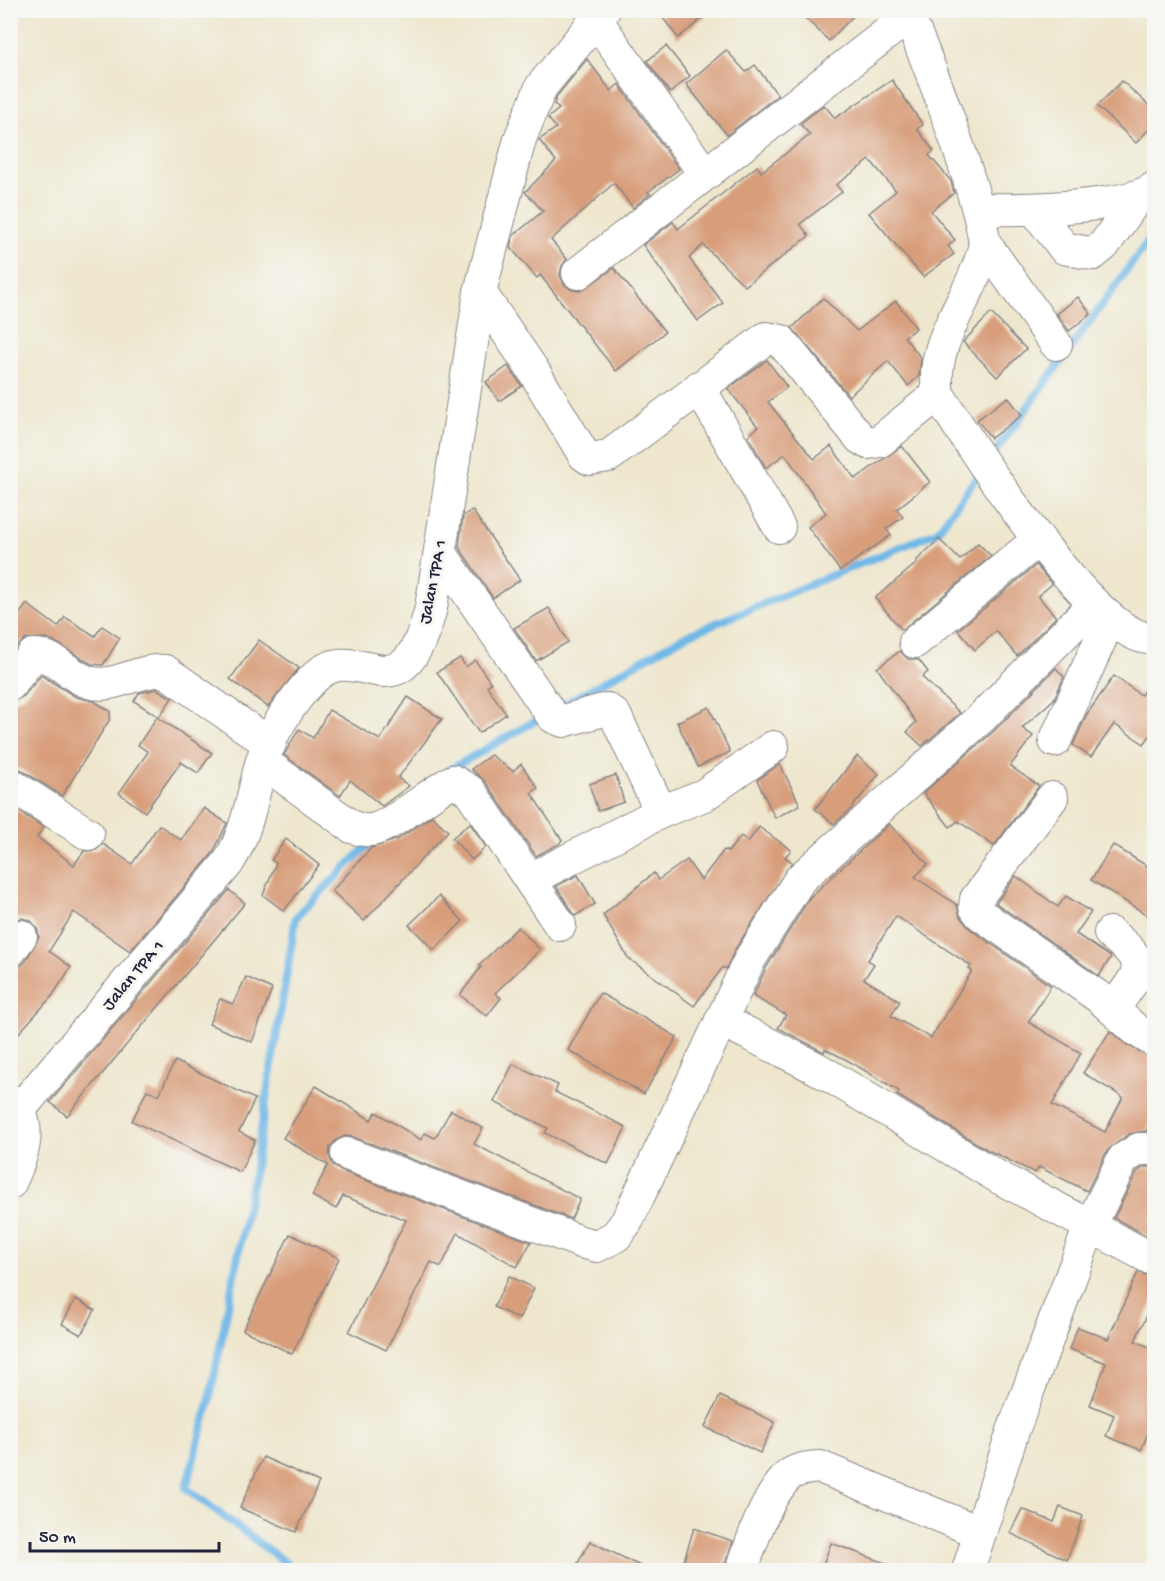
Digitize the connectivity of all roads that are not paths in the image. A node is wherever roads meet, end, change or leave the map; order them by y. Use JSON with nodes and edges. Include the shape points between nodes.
{"nodes":[{"id":1,"x":906,"y":14,"type":"edge"},
{"id":2,"x":601,"y":16,"type":"edge"},
{"id":3,"x":704,"y":172,"type":"junction"},
{"id":4,"x":1146,"y":193,"type":"edge"},
{"id":5,"x":980,"y":209,"type":"junction"},
{"id":6,"x":1035,"y":210,"type":"junction"},
{"id":7,"x":986,"y":245,"type":"junction"},
{"id":8,"x":578,"y":273,"type":"dead end"},
{"id":9,"x":480,"y":292,"type":"junction"},
{"id":10,"x":1056,"y":344,"type":"dead end"},
{"id":11,"x":699,"y":387,"type":"junction"},
{"id":12,"x":938,"y":394,"type":"junction"},
{"id":13,"x":779,"y":527,"type":"dead end"},
{"id":14,"x":1039,"y":539,"type":"junction"},
{"id":15,"x":440,"y":552,"type":"junction"},
{"id":16,"x":1102,"y":611,"type":"junction"},
{"id":17,"x":1155,"y":638,"type":"edge"},
{"id":18,"x":915,"y":642,"type":"dead end"},
{"id":19,"x":10,"y":685,"type":"edge"},
{"id":20,"x":1055,"y":741,"type":"dead end"},
{"id":21,"x":772,"y":747,"type":"dead end"},
{"id":22,"x":266,"y":753,"type":"junction"},
{"id":23,"x":10,"y":784,"type":"edge"},
{"id":24,"x":1052,"y":798,"type":"dead end"},
{"id":25,"x":661,"y":812,"type":"junction"},
{"id":26,"x":88,"y":834,"type":"dead end"},
{"id":27,"x":531,"y":879,"type":"junction"},
{"id":28,"x":560,"y":925,"type":"dead end"},
{"id":29,"x":1110,"y":933,"type":"dead end"},
{"id":30,"x":1113,"y":1009,"type":"junction"},
{"id":31,"x":721,"y":1020,"type":"junction"},
{"id":32,"x":1155,"y":1041,"type":"edge"},
{"id":33,"x":15,"y":1104,"type":"edge"},
{"id":34,"x":1155,"y":1149,"type":"edge"},
{"id":35,"x":347,"y":1154,"type":"dead end"},
{"id":36,"x":10,"y":1183,"type":"edge"},
{"id":37,"x":1090,"y":1226,"type":"junction"},
{"id":38,"x":1155,"y":1260,"type":"edge"},
{"id":39,"x":979,"y":1532,"type":"junction"},
{"id":40,"x":742,"y":1570,"type":"edge"},
{"id":41,"x":968,"y":1570,"type":"edge"}],
"edges":[{"from":1,"to":3,"type":"street"},
{"from":1,"to":5,"type":"street"},
{"from":2,"to":3,"type":"street"},
{"from":2,"to":9,"type":"street","name":"Jalan TPA 1","via":[[541,87],[530,111]]},
{"from":3,"to":8,"type":"street"},
{"from":4,"to":6,"type":"street"},
{"from":4,"to":6,"type":"street","via":[[1093,254],[1064,248]]},
{"from":5,"to":6,"type":"street"},
{"from":5,"to":7,"type":"street"},
{"from":7,"to":10,"type":"street"},
{"from":7,"to":12,"type":"street","via":[[941,348]]},
{"from":9,"to":11,"type":"street","via":[[590,459],[609,456]]},
{"from":9,"to":15,"type":"street","name":"Jalan TPA 1"},
{"from":11,"to":12,"type":"street","via":[[765,338],[782,341],[868,443],[880,441],[895,431]]},
{"from":11,"to":13,"type":"street"},
{"from":12,"to":14,"type":"street","via":[[987,471]]},
{"from":14,"to":16,"type":"street"},
{"from":14,"to":18,"type":"street"},
{"from":15,"to":22,"type":"street","name":"Jalan TPA 1","via":[[431,608],[415,654],[403,667],[389,672],[346,665],[330,667],[302,692]]},
{"from":15,"to":25,"type":"street","via":[[553,717],[563,721],[607,709],[615,715]]},
{"from":16,"to":17,"type":"street","via":[[1133,635]]},
{"from":16,"to":20,"type":"street"},
{"from":16,"to":31,"type":"street","via":[[800,879],[750,959]]},
{"from":19,"to":22,"type":"street","via":[[33,655],[49,659],[88,683],[102,685],[150,671],[165,671]]},
{"from":21,"to":25,"type":"street","via":[[704,795]]},
{"from":22,"to":27,"type":"street","via":[[360,830],[384,825],[453,781],[461,784],[470,791]]},
{"from":22,"to":33,"type":"street","name":"Jalan TPA 1","via":[[246,826],[228,863]]},
{"from":23,"to":26,"type":"street"},
{"from":24,"to":30,"type":"street","via":[[976,899],[975,907]]},
{"from":25,"to":27,"type":"street"},
{"from":27,"to":28,"type":"street"},
{"from":29,"to":30,"type":"street","via":[[1134,952],[1139,961],[1138,973]]},
{"from":30,"to":32,"type":"street"},
{"from":31,"to":35,"type":"street","via":[[627,1221],[605,1244],[581,1242]]},
{"from":31,"to":37,"type":"street","via":[[818,1069],[998,1177]]},
{"from":33,"to":36,"type":"street","via":[[25,1135]]},
{"from":34,"to":37,"type":"street","via":[[1139,1149],[1122,1159]]},
{"from":37,"to":38,"type":"street"},
{"from":37,"to":39,"type":"street"},
{"from":39,"to":40,"type":"street","via":[[820,1467],[802,1469],[786,1477],[765,1511]]},
{"from":39,"to":41,"type":"street"}]}
